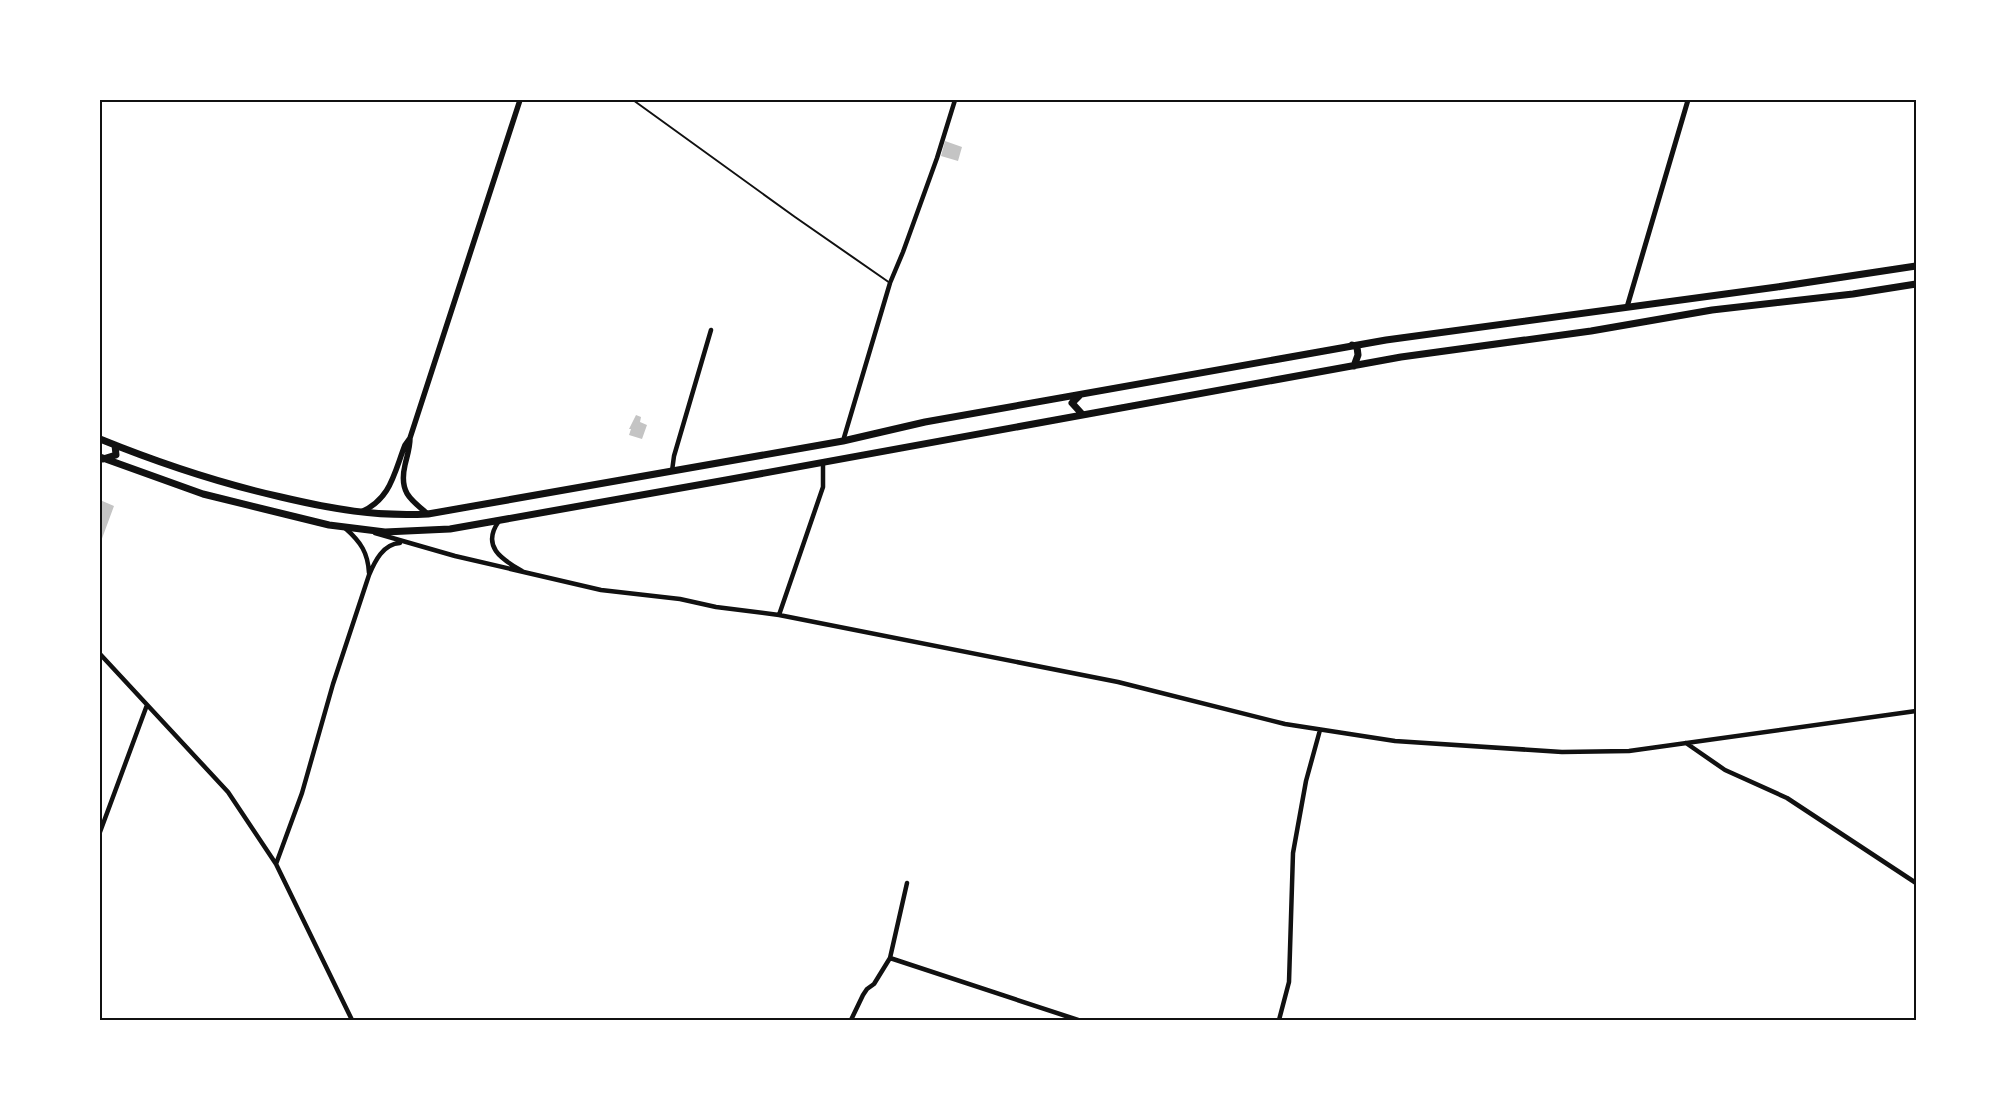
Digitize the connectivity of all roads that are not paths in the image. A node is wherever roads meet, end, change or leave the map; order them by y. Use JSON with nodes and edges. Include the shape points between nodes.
{"nodes":[{"id":1,"x":520,"y":100,"type":"edge"},
{"id":2,"x":634,"y":100,"type":"edge"},
{"id":3,"x":955,"y":100,"type":"edge"},
{"id":4,"x":1688,"y":100,"type":"edge"},
{"id":5,"x":1916,"y":266,"type":"edge"},
{"id":6,"x":890,"y":283,"type":"junction"},
{"id":7,"x":1916,"y":284,"type":"edge"},
{"id":8,"x":1627,"y":307,"type":"junction"},
{"id":9,"x":711,"y":330,"type":"dead end"},
{"id":10,"x":1352,"y":345,"type":"junction"},
{"id":11,"x":1354,"y":366,"type":"junction"},
{"id":12,"x":1081,"y":394,"type":"junction"},
{"id":13,"x":1082,"y":414,"type":"junction"},
{"id":14,"x":410,"y":438,"type":"junction"},
{"id":15,"x":100,"y":439,"type":"edge"},
{"id":16,"x":842,"y":441,"type":"junction"},
{"id":17,"x":115,"y":445,"type":"junction"},
{"id":18,"x":102,"y":458,"type":"edge"},
{"id":19,"x":823,"y":462,"type":"junction"},
{"id":20,"x":165,"y":465,"type":"junction"},
{"id":21,"x":672,"y":471,"type":"junction"},
{"id":22,"x":156,"y":479,"type":"junction"},
{"id":23,"x":359,"y":513,"type":"junction"},
{"id":24,"x":428,"y":514,"type":"junction"},
{"id":25,"x":499,"y":521,"type":"junction"},
{"id":26,"x":345,"y":528,"type":"junction"},
{"id":27,"x":370,"y":532,"type":"junction"},
{"id":28,"x":403,"y":542,"type":"junction"},
{"id":29,"x":528,"y":574,"type":"junction"},
{"id":30,"x":369,"y":575,"type":"junction"},
{"id":31,"x":780,"y":615,"type":"junction"},
{"id":32,"x":100,"y":654,"type":"edge"},
{"id":33,"x":147,"y":706,"type":"junction"},
{"id":34,"x":1916,"y":711,"type":"edge"},
{"id":35,"x":1320,"y":730,"type":"junction"},
{"id":36,"x":1686,"y":743,"type":"junction"},
{"id":37,"x":100,"y":832,"type":"edge"},
{"id":38,"x":276,"y":864,"type":"junction"},
{"id":39,"x":907,"y":883,"type":"dead end"},
{"id":40,"x":1916,"y":883,"type":"edge"},
{"id":41,"x":890,"y":958,"type":"junction"},
{"id":42,"x":352,"y":1020,"type":"edge"},
{"id":43,"x":851,"y":1020,"type":"edge"},
{"id":44,"x":1078,"y":1020,"type":"edge"},
{"id":45,"x":1279,"y":1020,"type":"edge"}],
"edges":[{"from":1,"to":14,"type":"main road"},
{"from":2,"to":6,"type":"lane"},
{"from":3,"to":6,"type":"street","via":[[932,173]]},
{"from":4,"to":8,"type":"street"},
{"from":5,"to":8,"type":"highway"},
{"from":6,"to":16,"type":"street"},
{"from":7,"to":11,"type":"highway","via":[[1712,310]]},
{"from":8,"to":10,"type":"highway"},
{"from":9,"to":21,"type":"street"},
{"from":10,"to":11,"type":"highway","via":[[1358,350]]},
{"from":10,"to":12,"type":"highway"},
{"from":11,"to":13,"type":"highway"},
{"from":12,"to":13,"type":"highway","via":[[1072,403]]},
{"from":12,"to":16,"type":"highway","via":[[925,422]]},
{"from":13,"to":19,"type":"highway"},
{"from":14,"to":23,"type":"main road","via":[[384,497]]},
{"from":14,"to":24,"type":"main road","via":[[404,488],[412,501]]},
{"from":15,"to":17,"type":"highway"},
{"from":16,"to":21,"type":"highway"},
{"from":17,"to":18,"type":"highway","via":[[116,455]]},
{"from":17,"to":20,"type":"highway"},
{"from":18,"to":22,"type":"highway"},
{"from":19,"to":25,"type":"highway"},
{"from":19,"to":31,"type":"street","via":[[823,488]]},
{"from":20,"to":22,"type":"highway","via":[[156,470]]},
{"from":20,"to":23,"type":"highway","via":[[262,493]]},
{"from":21,"to":24,"type":"highway"},
{"from":22,"to":26,"type":"highway","via":[[269,512]]},
{"from":23,"to":24,"type":"highway"},
{"from":25,"to":27,"type":"highway","via":[[428,531]]},
{"from":25,"to":29,"type":"street","via":[[492,532],[495,550]]},
{"from":26,"to":27,"type":"highway"},
{"from":26,"to":30,"type":"street","via":[[364,550]]},
{"from":27,"to":28,"type":"street"},
{"from":28,"to":29,"type":"street"},
{"from":28,"to":30,"type":"street","via":[[395,543],[382,552]]},
{"from":29,"to":31,"type":"street","via":[[601,590]]},
{"from":30,"to":38,"type":"street","via":[[302,793]]},
{"from":31,"to":35,"type":"street","via":[[1118,682]]},
{"from":32,"to":33,"type":"street"},
{"from":33,"to":37,"type":"street"},
{"from":33,"to":38,"type":"street","via":[[228,792]]},
{"from":34,"to":36,"type":"street"},
{"from":35,"to":36,"type":"street","via":[[1395,741],[1562,752],[1630,751]]},
{"from":35,"to":45,"type":"street","via":[[1292,853],[1289,982]]},
{"from":36,"to":40,"type":"street","via":[[1725,770],[1788,798]]},
{"from":38,"to":42,"type":"street"},
{"from":39,"to":41,"type":"street"},
{"from":41,"to":43,"type":"street","via":[[863,995]]},
{"from":41,"to":44,"type":"street"}]}
